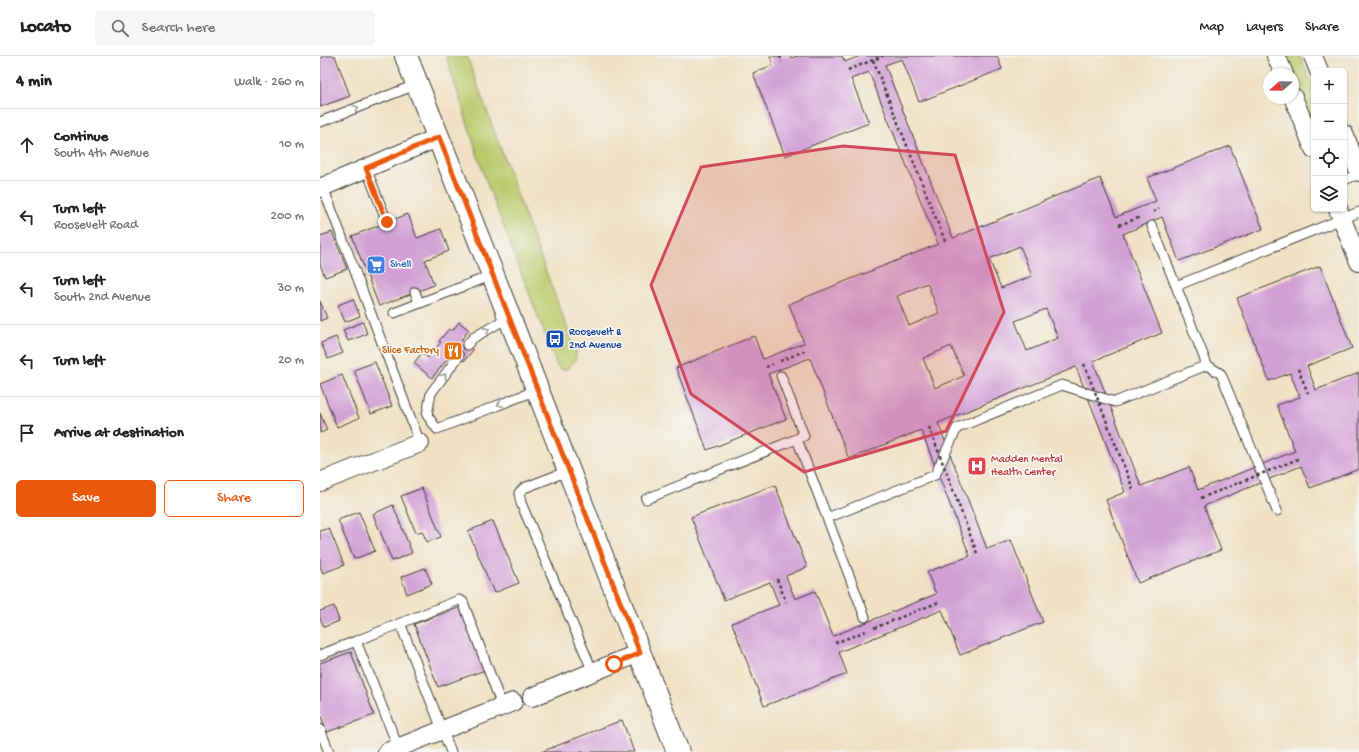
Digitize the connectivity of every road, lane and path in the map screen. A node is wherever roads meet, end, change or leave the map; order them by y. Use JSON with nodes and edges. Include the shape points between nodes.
{"nodes":[{"id":1,"x":406,"y":56,"type":"edge"},
{"id":2,"x":780,"y":56,"type":"edge"},
{"id":3,"x":883,"y":56,"type":"edge"},
{"id":4,"x":1276,"y":56,"type":"edge"},
{"id":5,"x":1313,"y":56,"type":"edge"},
{"id":6,"x":873,"y":60,"type":"junction"},
{"id":7,"x":782,"y":62,"type":"dead end"},
{"id":8,"x":1281,"y":68,"type":"edge"},
{"id":9,"x":1318,"y":68,"type":"edge"},
{"id":10,"x":848,"y":70,"type":"dead end"},
{"id":11,"x":418,"y":84,"type":"junction"},
{"id":12,"x":1295,"y":104,"type":"edge"},
{"id":13,"x":320,"y":122,"type":"edge"},
{"id":14,"x":439,"y":137,"type":"junction"},
{"id":15,"x":1346,"y":140,"type":"edge"},
{"id":16,"x":1311,"y":142,"type":"edge"},
{"id":17,"x":366,"y":168,"type":"junction"},
{"id":18,"x":1359,"y":173,"type":"edge"},
{"id":19,"x":1347,"y":179,"type":"edge"},
{"id":20,"x":322,"y":187,"type":"edge"},
{"id":21,"x":1159,"y":210,"type":"dead end"},
{"id":22,"x":1153,"y":212,"type":"dead end"},
{"id":23,"x":1359,"y":212,"type":"edge"},
{"id":24,"x":1340,"y":214,"type":"edge"},
{"id":25,"x":1146,"y":215,"type":"dead end"},
{"id":26,"x":387,"y":222,"type":"dead end"},
{"id":27,"x":1119,"y":226,"type":"dead end"},
{"id":28,"x":1152,"y":226,"type":"dead end"},
{"id":29,"x":945,"y":241,"type":"dead end"},
{"id":30,"x":1359,"y":262,"type":"edge"},
{"id":31,"x":493,"y":275,"type":"junction"},
{"id":32,"x":1176,"y":286,"type":"junction"},
{"id":33,"x":415,"y":292,"type":"dead end"},
{"id":34,"x":418,"y":303,"type":"junction"},
{"id":35,"x":394,"y":313,"type":"dead end"},
{"id":36,"x":509,"y":317,"type":"junction"},
{"id":37,"x":467,"y":345,"type":"dead end"},
{"id":38,"x":807,"y":350,"type":"dead end"},
{"id":39,"x":459,"y":356,"type":"dead end"},
{"id":40,"x":1084,"y":364,"type":"dead end"},
{"id":41,"x":1207,"y":365,"type":"junction"},
{"id":42,"x":766,"y":367,"type":"dead end"},
{"id":43,"x":1298,"y":369,"type":"dead end"},
{"id":44,"x":781,"y":376,"type":"dead end"},
{"id":45,"x":537,"y":390,"type":"junction"},
{"id":46,"x":1308,"y":393,"type":"dead end"},
{"id":47,"x":929,"y":427,"type":"dead end"},
{"id":48,"x":796,"y":440,"type":"junction"},
{"id":49,"x":420,"y":442,"type":"joint"},
{"id":50,"x":1298,"y":459,"type":"dead end"},
{"id":51,"x":568,"y":471,"type":"junction"},
{"id":52,"x":320,"y":482,"type":"edge"},
{"id":53,"x":1133,"y":489,"type":"dead end"},
{"id":54,"x":1201,"y":498,"type":"dead end"},
{"id":55,"x":646,"y":499,"type":"dead end"},
{"id":56,"x":1277,"y":511,"type":"dead end"},
{"id":57,"x":827,"y":518,"type":"junction"},
{"id":58,"x":977,"y":553,"type":"dead end"},
{"id":59,"x":777,"y":579,"type":"dead end"},
{"id":60,"x":786,"y":602,"type":"dead end"},
{"id":61,"x":939,"y":602,"type":"dead end"},
{"id":62,"x":865,"y":617,"type":"dead end"},
{"id":63,"x":400,"y":623,"type":"junction"},
{"id":64,"x":356,"y":641,"type":"junction"},
{"id":65,"x":835,"y":643,"type":"dead end"},
{"id":66,"x":640,"y":653,"type":"junction"},
{"id":67,"x":320,"y":655,"type":"edge"},
{"id":68,"x":593,"y":672,"type":"junction"},
{"id":69,"x":532,"y":697,"type":"dead end"},
{"id":70,"x":508,"y":704,"type":"joint"},
{"id":71,"x":320,"y":729,"type":"edge"},
{"id":72,"x":443,"y":730,"type":"junction"},
{"id":73,"x":393,"y":750,"type":"edge"},
{"id":74,"x":329,"y":752,"type":"edge"},
{"id":75,"x":451,"y":752,"type":"edge"},
{"id":76,"x":678,"y":752,"type":"edge"}],
"edges":[{"from":1,"to":11,"type":"main road"},
{"from":2,"to":7,"type":"path"},
{"from":3,"to":6,"type":"path"},
{"from":4,"to":8,"type":"street"},
{"from":5,"to":9,"type":"street"},
{"from":6,"to":10,"type":"path"},
{"from":6,"to":29,"type":"path"},
{"from":13,"to":11,"type":"lane","one_way":true},
{"from":11,"to":14,"type":"main road"},
{"from":12,"to":16,"type":"street"},
{"from":14,"to":17,"type":"street"},
{"from":14,"to":31,"type":"main road"},
{"from":15,"to":18,"type":"street"},
{"from":17,"to":20,"type":"street"},
{"from":17,"to":26,"type":"lane"},
{"from":18,"to":19,"type":"lane"},
{"from":20,"to":49,"type":"lane"},
{"from":21,"to":22,"type":"path"},
{"from":23,"to":24,"type":"lane"},
{"from":24,"to":30,"type":"street"},
{"from":24,"to":32,"type":"lane"},
{"from":25,"to":27,"type":"path"},
{"from":28,"to":32,"type":"lane"},
{"from":31,"to":34,"type":"lane"},
{"from":31,"to":36,"type":"main road"},
{"from":32,"to":41,"type":"lane"},
{"from":33,"to":34,"type":"lane"},
{"from":34,"to":35,"type":"lane"},
{"from":37,"to":36,"type":"lane","one_way":true,"via":[[473,338]]},
{"from":36,"to":45,"type":"main road"},
{"from":38,"to":42,"type":"path"},
{"from":45,"to":39,"type":"lane","one_way":true,"via":[[437,429],[427,415],[431,393]]},
{"from":40,"to":53,"type":"path","bridge":true},
{"from":41,"to":56,"type":"lane","via":[[1221,374]]},
{"from":41,"to":57,"type":"lane","via":[[1115,402],[1062,385],[957,428],[935,475]]},
{"from":43,"to":46,"type":"path"},
{"from":44,"to":48,"type":"lane","via":[[804,436]]},
{"from":45,"to":51,"type":"main road"},
{"from":47,"to":58,"type":"path","bridge":true},
{"from":48,"to":55,"type":"lane"},
{"from":48,"to":57,"type":"lane"},
{"from":49,"to":52,"type":"street"},
{"from":50,"to":54,"type":"path","bridge":true},
{"from":51,"to":66,"type":"main road"},
{"from":51,"to":68,"type":"lane","via":[[524,488],[519,493]]},
{"from":57,"to":62,"type":"lane"},
{"from":59,"to":60,"type":"path"},
{"from":61,"to":65,"type":"path"},
{"from":63,"to":64,"type":"lane"},
{"from":63,"to":70,"type":"lane","via":[[459,600],[463,602]]},
{"from":63,"to":72,"type":"lane"},
{"from":64,"to":67,"type":"lane"},
{"from":64,"to":73,"type":"lane"},
{"from":66,"to":68,"type":"street"},
{"from":66,"to":76,"type":"main road"},
{"from":68,"to":69,"type":"street"},
{"from":70,"to":72,"type":"street"},
{"from":71,"to":74,"type":"lane"},
{"from":72,"to":73,"type":"street"},
{"from":72,"to":75,"type":"lane"}]}
